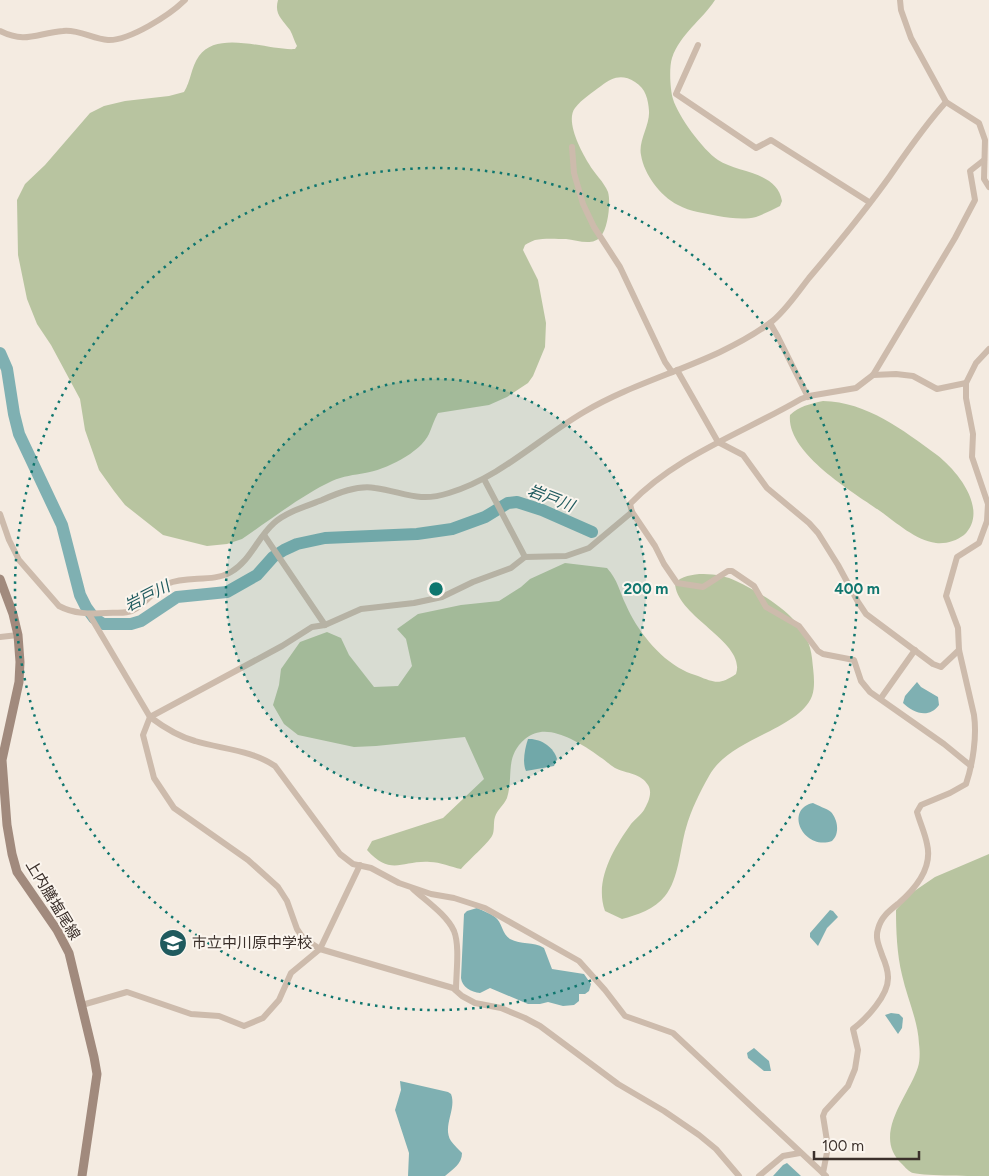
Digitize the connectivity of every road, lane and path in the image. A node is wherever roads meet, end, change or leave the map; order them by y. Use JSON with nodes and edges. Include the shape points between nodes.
{"nodes":[{"id":1,"x":185,"y":0,"type":"edge"},
{"id":2,"x":900,"y":0,"type":"edge"},
{"id":3,"x":0,"y":31,"type":"edge"},
{"id":4,"x":698,"y":45,"type":"dead end"},
{"id":5,"x":946,"y":102,"type":"junction"},
{"id":6,"x":572,"y":147,"type":"dead end"},
{"id":7,"x":984,"y":160,"type":"junction"},
{"id":8,"x":989,"y":187,"type":"edge"},
{"id":9,"x":869,"y":202,"type":"junction"},
{"id":10,"x":770,"y":323,"type":"junction"},
{"id":11,"x":989,"y":349,"type":"edge"},
{"id":12,"x":675,"y":371,"type":"junction"},
{"id":13,"x":873,"y":375,"type":"junction"},
{"id":14,"x":966,"y":383,"type":"junction"},
{"id":15,"x":808,"y":397,"type":"junction"},
{"id":16,"x":718,"y":442,"type":"junction"},
{"id":17,"x":484,"y":479,"type":"junction"},
{"id":18,"x":632,"y":512,"type":"junction"},
{"id":19,"x":0,"y":514,"type":"edge"},
{"id":20,"x":264,"y":535,"type":"junction"},
{"id":21,"x":526,"y":557,"type":"junction"},
{"id":22,"x":0,"y":579,"type":"edge"},
{"id":23,"x":90,"y":614,"type":"junction"},
{"id":24,"x":325,"y":625,"type":"junction"},
{"id":25,"x":18,"y":635,"type":"junction"},
{"id":26,"x":0,"y":637,"type":"edge"},
{"id":27,"x":915,"y":650,"type":"junction"},
{"id":28,"x":959,"y":650,"type":"junction"},
{"id":29,"x":881,"y":698,"type":"junction"},
{"id":30,"x":150,"y":717,"type":"junction"},
{"id":31,"x":971,"y":766,"type":"junction"},
{"id":32,"x":360,"y":866,"type":"junction"},
{"id":33,"x":410,"y":886,"type":"junction"},
{"id":34,"x":320,"y":949,"type":"junction"},
{"id":35,"x":456,"y":990,"type":"junction"},
{"id":36,"x":82,"y":1005,"type":"junction"},
{"id":37,"x":800,"y":1153,"type":"junction"},
{"id":38,"x":824,"y":1175,"type":"edge"},
{"id":39,"x":82,"y":1176,"type":"edge"},
{"id":40,"x":739,"y":1176,"type":"edge"},
{"id":41,"x":760,"y":1176,"type":"edge"}],
"edges":[{"from":1,"to":3,"type":"street","via":[[140,31],[109,40],[64,30],[31,38],[12,37]]},
{"from":2,"to":5,"type":"street","via":[[911,38]]},
{"from":4,"to":9,"type":"street","via":[[676,94],[756,148],[771,140]]},
{"from":5,"to":7,"type":"street","via":[[979,123],[985,140]]},
{"from":5,"to":9,"type":"street"},
{"from":6,"to":12,"type":"street","via":[[574,173],[594,228],[620,268],[665,362]]},
{"from":7,"to":8,"type":"street","via":[[984,179]]},
{"from":7,"to":13,"type":"street","via":[[970,171],[975,200],[968,215]]},
{"from":9,"to":10,"type":"street"},
{"from":10,"to":12,"type":"street","via":[[741,343]]},
{"from":10,"to":15,"type":"street"},
{"from":11,"to":14,"type":"street","via":[[976,363]]},
{"from":12,"to":16,"type":"street"},
{"from":12,"to":17,"type":"street","via":[[584,411]]},
{"from":13,"to":14,"type":"street","via":[[913,376],[937,389]]},
{"from":13,"to":15,"type":"street","via":[[856,388]]},
{"from":14,"to":28,"type":"street","via":[[973,434],[972,457],[988,508],[987,522],[979,543],[957,557],[946,596],[958,628]]},
{"from":15,"to":16,"type":"street"},
{"from":16,"to":18,"type":"street","via":[[681,462],[643,491],[630,504]]},
{"from":16,"to":27,"type":"street","via":[[743,455],[767,488],[818,533],[866,614]]},
{"from":17,"to":20,"type":"street","via":[[430,498],[374,488],[346,491],[286,515],[273,523]]},
{"from":17,"to":21,"type":"street"},
{"from":18,"to":21,"type":"street","via":[[589,548],[566,556]]},
{"from":18,"to":29,"type":"street","via":[[677,583],[703,587],[728,571],[737,574],[754,586],[766,607],[799,626],[818,651],[854,660],[864,686]]},
{"from":19,"to":23,"type":"street","via":[[19,560],[59,606]]},
{"from":20,"to":23,"type":"street","via":[[241,565],[228,574],[167,584],[130,612]]},
{"from":20,"to":24,"type":"street"},
{"from":21,"to":24,"type":"street","via":[[511,568],[442,597],[361,609]]},
{"from":22,"to":25,"type":"main road","name":"上内膳塩尾線"},
{"from":23,"to":30,"type":"street"},
{"from":24,"to":30,"type":"street","via":[[312,627]]},
{"from":25,"to":26,"type":"street"},
{"from":25,"to":36,"type":"main road","name":"上内膳塩尾線","via":[[19,682],[2,760],[7,825],[17,872],[69,953]]},
{"from":27,"to":28,"type":"street","via":[[941,667]]},
{"from":27,"to":29,"type":"street"},
{"from":28,"to":31,"type":"street","via":[[975,725]]},
{"from":29,"to":31,"type":"street"},
{"from":30,"to":32,"type":"street","via":[[192,741],[266,760],[276,766],[340,854]]},
{"from":30,"to":34,"type":"street","via":[[143,735],[154,778],[174,808],[248,860],[278,888],[303,938]]},
{"from":31,"to":38,"type":"street","via":[[966,784],[921,805],[917,812],[928,846],[925,871],[916,887],[881,919],[877,930],[887,986],[879,1002],[853,1030],[858,1050],[855,1069],[848,1086],[823,1116],[828,1147]]},
{"from":32,"to":33,"type":"street"},
{"from":32,"to":34,"type":"street"},
{"from":33,"to":35,"type":"street","via":[[453,930]]},
{"from":33,"to":37,"type":"street","via":[[486,908],[580,961],[625,1016],[673,1033]]},
{"from":34,"to":35,"type":"street"},
{"from":34,"to":36,"type":"street","via":[[290,973],[279,1000],[263,1018],[244,1026],[219,1016],[192,1014],[127,992]]},
{"from":35,"to":40,"type":"street","via":[[475,1003],[501,1008],[540,1026],[618,1084],[699,1135]]},
{"from":36,"to":39,"type":"main road","name":"上内膳塩尾線","via":[[97,1074]]},
{"from":37,"to":38,"type":"street"},
{"from":37,"to":41,"type":"street","via":[[783,1156]]}]}
